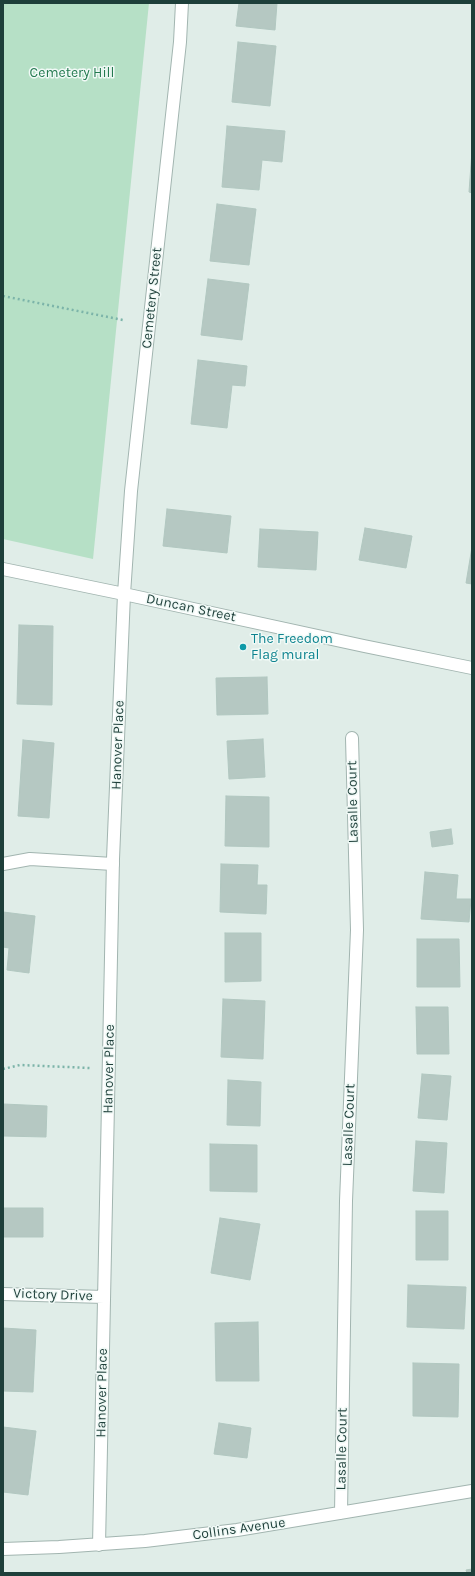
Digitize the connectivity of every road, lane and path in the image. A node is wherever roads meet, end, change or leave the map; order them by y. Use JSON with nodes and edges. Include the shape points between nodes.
{"nodes":[{"id":1,"x":182,"y":3,"type":"edge"},
{"id":2,"x":3,"y":296,"type":"edge"},
{"id":3,"x":123,"y":320,"type":"dead end"},
{"id":4,"x":3,"y":569,"type":"edge"},
{"id":5,"x":124,"y":594,"type":"junction"},
{"id":6,"x":472,"y":668,"type":"edge"},
{"id":7,"x":352,"y":738,"type":"dead end"},
{"id":8,"x":3,"y":864,"type":"edge"},
{"id":9,"x":113,"y":864,"type":"junction"},
{"id":10,"x":3,"y":1069,"type":"edge"},
{"id":11,"x":109,"y":1069,"type":"junction"},
{"id":12,"x":3,"y":1294,"type":"edge"},
{"id":13,"x":104,"y":1297,"type":"junction"},
{"id":14,"x":472,"y":1491,"type":"edge"},
{"id":15,"x":341,"y":1513,"type":"junction"},
{"id":16,"x":99,"y":1545,"type":"junction"},
{"id":17,"x":3,"y":1549,"type":"edge"}],
"edges":[{"from":1,"to":5,"type":"street","name":"Cemetery Street","via":[[180,42],[131,491]]},
{"from":2,"to":3,"type":"path"},
{"from":4,"to":5,"type":"street","name":"Duncan Street"},
{"from":5,"to":6,"type":"street","name":"Duncan Street"},
{"from":5,"to":9,"type":"street","name":"Hanover Place"},
{"from":7,"to":15,"type":"street","name":"Lasalle Court","via":[[356,930],[346,1201]]},
{"from":8,"to":9,"type":"street","via":[[30,859]]},
{"from":9,"to":11,"type":"street","name":"Hanover Place"},
{"from":10,"to":11,"type":"path","via":[[20,1065]]},
{"from":11,"to":13,"type":"street","name":"Hanover Place"},
{"from":12,"to":13,"type":"street","name":"Victory Drive"},
{"from":13,"to":16,"type":"street","name":"Hanover Place"},
{"from":14,"to":15,"type":"street","name":"Collins Avenue"},
{"from":15,"to":16,"type":"street","name":"Collins Avenue","via":[[237,1530]]},
{"from":16,"to":17,"type":"street","name":"Collins Avenue"}]}
